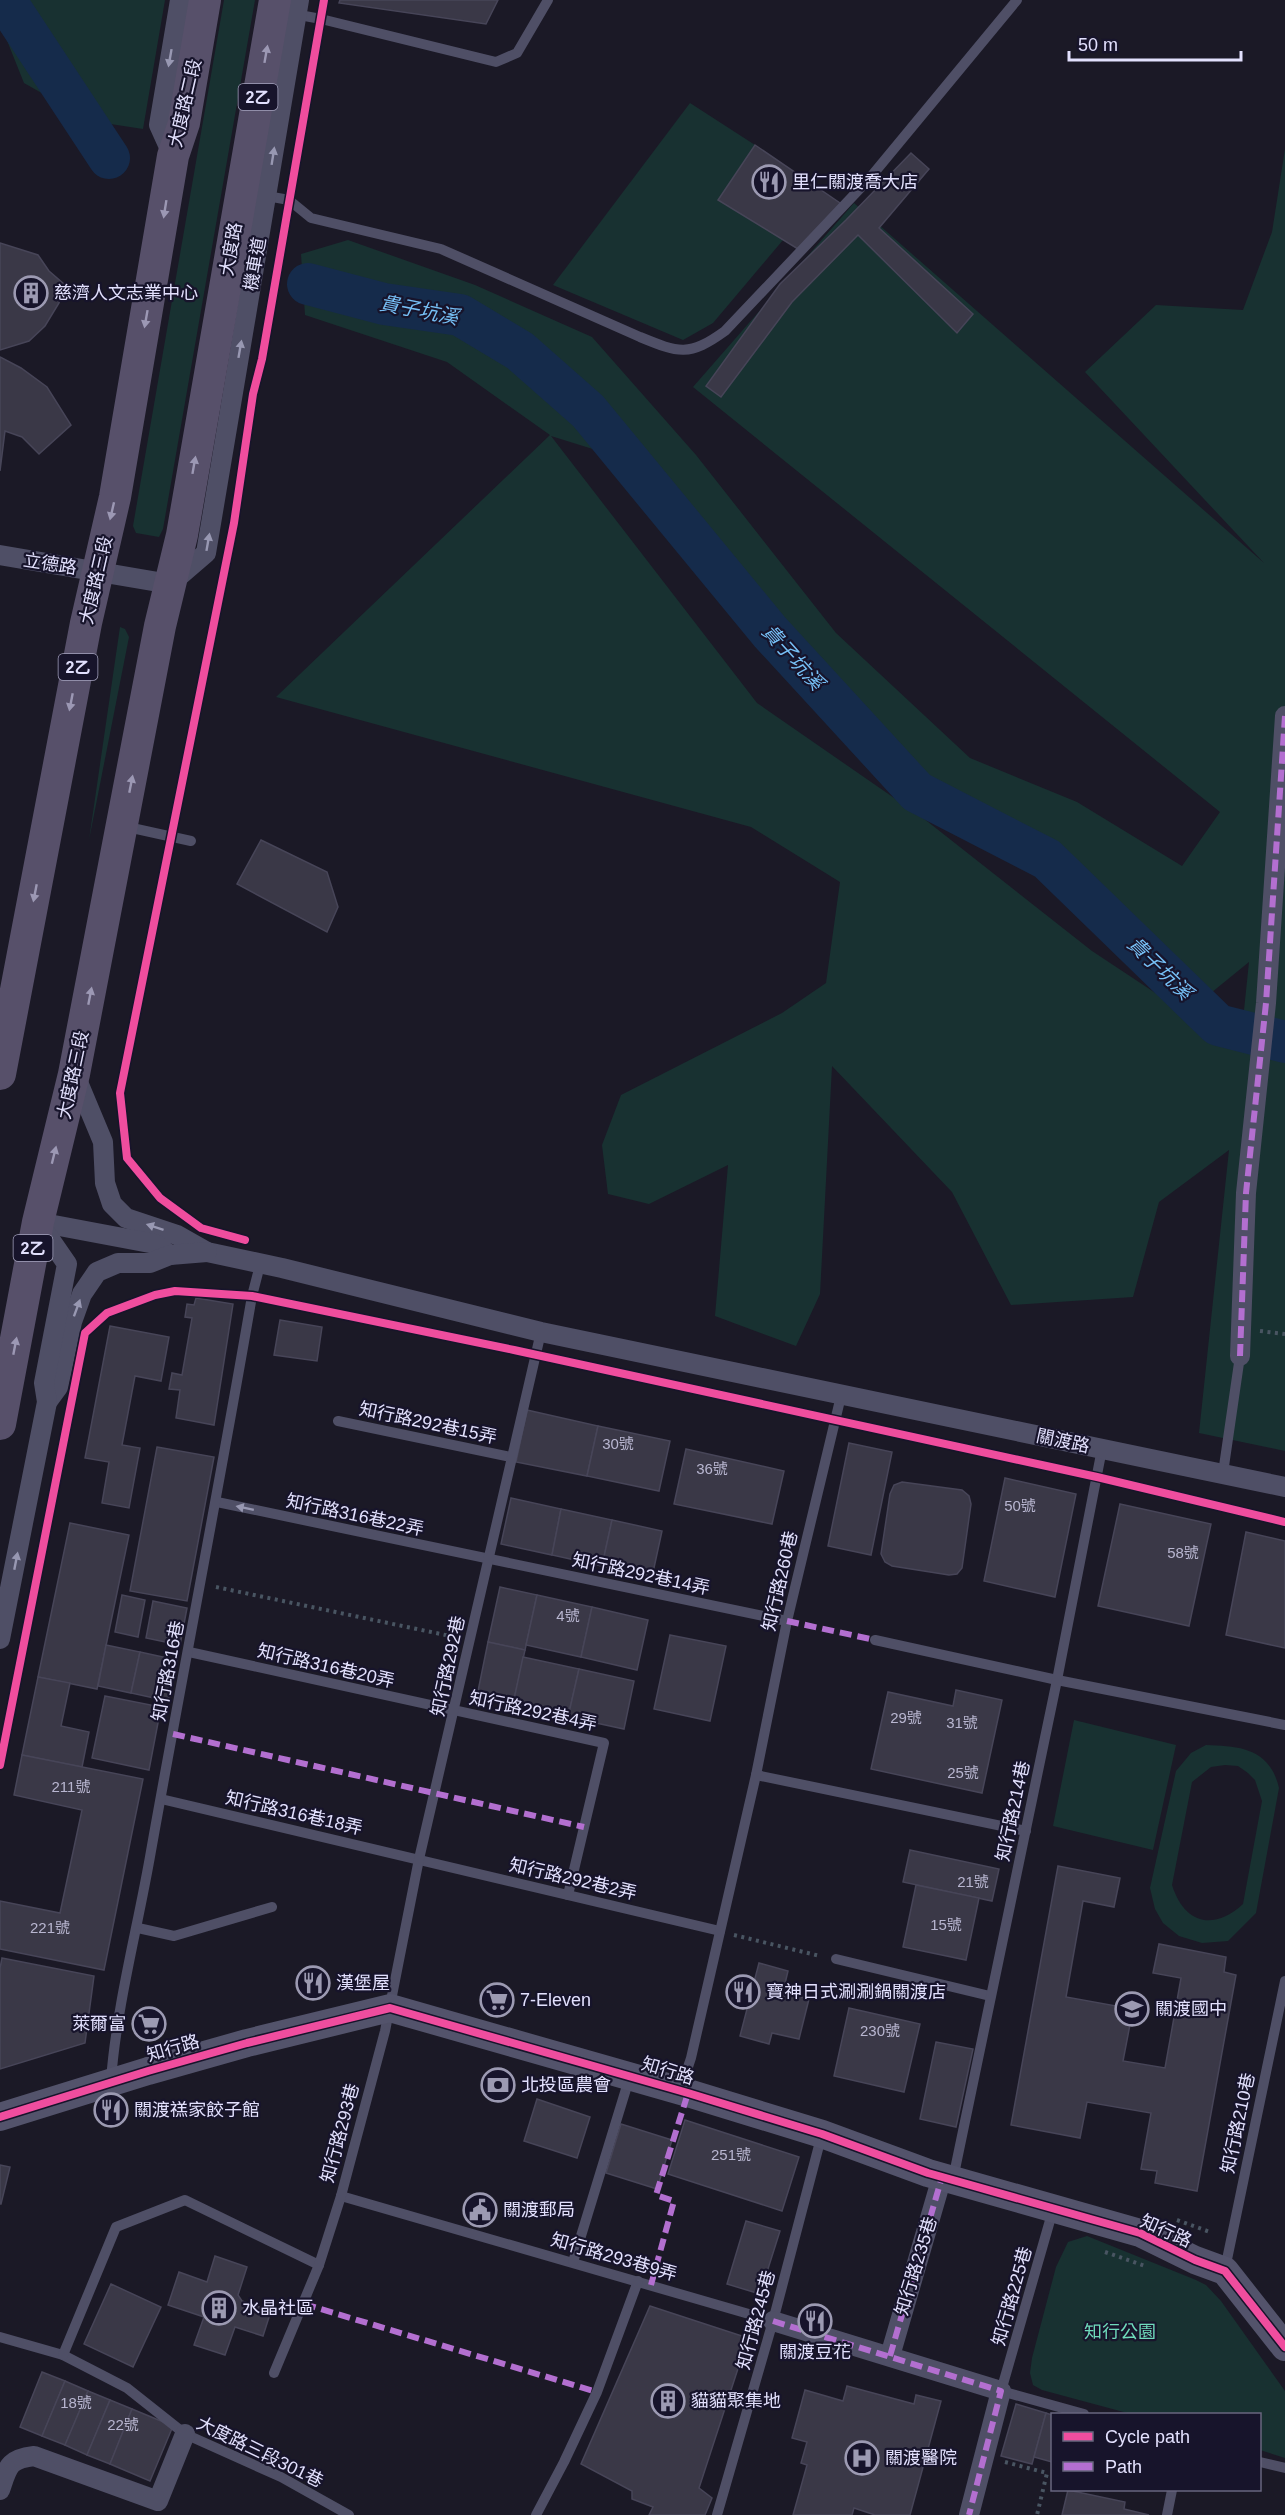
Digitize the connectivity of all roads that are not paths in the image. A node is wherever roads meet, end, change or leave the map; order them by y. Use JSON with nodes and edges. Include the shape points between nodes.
{"nodes":[{"id":1,"x":180,"y":0,"type":"edge"},
{"id":2,"x":205,"y":0,"type":"edge"},
{"id":3,"x":548,"y":0,"type":"edge"},
{"id":4,"x":1017,"y":0,"type":"edge"},
{"id":5,"x":286,"y":6,"type":"edge"},
{"id":6,"x":174,"y":156,"type":"junction"},
{"id":7,"x":257,"y":201,"type":"junction"},
{"id":8,"x":234,"y":309,"type":"joint"},
{"id":9,"x":0,"y":555,"type":"edge"},
{"id":10,"x":98,"y":571,"type":"junction"},
{"id":11,"x":170,"y":584,"type":"junction"},
{"id":12,"x":1285,"y":716,"type":"edge"},
{"id":13,"x":123,"y":826,"type":"junction"},
{"id":14,"x":191,"y":841,"type":"dead end"},
{"id":15,"x":0,"y":1074,"type":"edge"},
{"id":16,"x":74,"y":1074,"type":"junction"},
{"id":17,"x":38,"y":1222,"type":"junction"},
{"id":18,"x":207,"y":1252,"type":"junction"},
{"id":19,"x":170,"y":1255,"type":"junction"},
{"id":20,"x":260,"y":1265,"type":"junction"},
{"id":21,"x":541,"y":1332,"type":"junction"},
{"id":22,"x":1240,"y":1356,"type":"joint"},
{"id":23,"x":841,"y":1396,"type":"junction"},
{"id":24,"x":47,"y":1402,"type":"junction"},
{"id":25,"x":338,"y":1420,"type":"dead end"},
{"id":26,"x":0,"y":1424,"type":"edge"},
{"id":27,"x":1102,"y":1449,"type":"junction"},
{"id":28,"x":511,"y":1457,"type":"junction"},
{"id":29,"x":1223,"y":1473,"type":"junction"},
{"id":30,"x":1285,"y":1487,"type":"edge"},
{"id":31,"x":217,"y":1502,"type":"junction"},
{"id":32,"x":487,"y":1560,"type":"junction"},
{"id":33,"x":787,"y":1621,"type":"junction"},
{"id":34,"x":0,"y":1639,"type":"edge"},
{"id":35,"x":875,"y":1640,"type":"dead end"},
{"id":36,"x":189,"y":1652,"type":"junction"},
{"id":37,"x":1057,"y":1680,"type":"junction"},
{"id":38,"x":455,"y":1712,"type":"junction"},
{"id":39,"x":1285,"y":1725,"type":"edge"},
{"id":40,"x":756,"y":1775,"type":"junction"},
{"id":41,"x":160,"y":1799,"type":"junction"},
{"id":42,"x":1026,"y":1831,"type":"junction"},
{"id":43,"x":419,"y":1859,"type":"junction"},
{"id":44,"x":568,"y":1895,"type":"junction"},
{"id":45,"x":272,"y":1907,"type":"dead end"},
{"id":46,"x":138,"y":1928,"type":"junction"},
{"id":47,"x":720,"y":1931,"type":"junction"},
{"id":48,"x":836,"y":1959,"type":"road end"},
{"id":49,"x":1285,"y":1981,"type":"edge"},
{"id":50,"x":990,"y":1996,"type":"junction"},
{"id":51,"x":390,"y":2008,"type":"junction"},
{"id":52,"x":630,"y":2076,"type":"junction"},
{"id":53,"x":111,"y":2083,"type":"junction"},
{"id":54,"x":680,"y":2091,"type":"junction"},
{"id":55,"x":0,"y":2117,"type":"edge"},
{"id":56,"x":822,"y":2134,"type":"junction"},
{"id":57,"x":948,"y":2178,"type":"junction"},
{"id":58,"x":340,"y":2196,"type":"junction"},
{"id":59,"x":1053,"y":2210,"type":"junction"},
{"id":60,"x":573,"y":2262,"type":"junction"},
{"id":61,"x":319,"y":2265,"type":"junction"},
{"id":62,"x":1225,"y":2271,"type":"junction"},
{"id":63,"x":638,"y":2281,"type":"junction"},
{"id":64,"x":773,"y":2321,"type":"junction"},
{"id":65,"x":0,"y":2337,"type":"edge"},
{"id":66,"x":1285,"y":2348,"type":"edge"},
{"id":67,"x":63,"y":2355,"type":"junction"},
{"id":68,"x":890,"y":2356,"type":"junction"},
{"id":69,"x":274,"y":2373,"type":"dead end"},
{"id":70,"x":1001,"y":2391,"type":"junction"},
{"id":71,"x":1077,"y":2413,"type":"edge"},
{"id":72,"x":185,"y":2434,"type":"junction"},
{"id":73,"x":1261,"y":2462,"type":"edge"},
{"id":74,"x":1285,"y":2468,"type":"edge"},
{"id":75,"x":0,"y":2490,"type":"edge"},
{"id":76,"x":1173,"y":2491,"type":"edge"},
{"id":77,"x":349,"y":2515,"type":"edge"},
{"id":78,"x":536,"y":2515,"type":"edge"},
{"id":79,"x":717,"y":2515,"type":"edge"},
{"id":80,"x":969,"y":2515,"type":"edge"},
{"id":81,"x":1167,"y":2515,"type":"edge"}],
"edges":[{"from":1,"to":6,"type":"street","name":"大度路二段","one_way":true,"via":[[159,125]]},
{"from":2,"to":6,"type":"main road","name":"大度路二段","number":"2乙","via":[[184,123]]},
{"from":3,"to":5,"type":"lane","via":[[517,53],[495,62],[321,19]]},
{"from":4,"to":7,"type":"lane","via":[[861,187],[725,331],[707,344],[687,351],[668,349],[441,249],[311,218],[289,200]]},
{"from":7,"to":5,"type":"main road","number":"2乙","one_way":true},
{"from":6,"to":10,"type":"main road","name":"大度路三段","number":"2乙","one_way":true,"via":[[116,497]]},
{"from":7,"to":8,"type":"main road","name":"大度路","number":"2乙"},
{"from":11,"to":8,"type":"main road","name":"大度路三段","number":"2乙","one_way":true},
{"from":9,"to":10,"type":"street","name":"立德路"},
{"from":10,"to":11,"type":"street","name":"立德路"},
{"from":10,"to":15,"type":"main road","name":"大度路三段","number":"2乙","one_way":true},
{"from":13,"to":11,"type":"main road","name":"大度路三段","number":"2乙","one_way":true},
{"from":12,"to":22,"type":"street","via":[[1266,1003],[1246,1193]]},
{"from":13,"to":14,"type":"lane"},
{"from":16,"to":13,"type":"main road","name":"大度路三段","number":"2乙","one_way":true},
{"from":17,"to":16,"type":"main road","name":"大度路三段","number":"2乙","one_way":true},
{"from":18,"to":16,"type":"street","one_way":true,"via":[[177,1234],[126,1218],[112,1204],[105,1183],[103,1142]]},
{"from":17,"to":19,"type":"street","via":[[155,1244]]},
{"from":17,"to":24,"type":"street","via":[[67,1264],[44,1383]]},
{"from":26,"to":17,"type":"main road","name":"大度路三段","number":"2乙","one_way":true},
{"from":18,"to":19,"type":"street"},
{"from":18,"to":20,"type":"street","name":"關渡路"},
{"from":24,"to":19,"type":"street","one_way":true,"via":[[58,1387],[82,1294],[97,1272],[118,1263],[150,1263]]},
{"from":20,"to":21,"type":"street","name":"關渡路"},
{"from":20,"to":31,"type":"lane","name":"知行路316巷"},
{"from":21,"to":23,"type":"street","name":"關渡路"},
{"from":21,"to":28,"type":"lane","name":"知行路292巷"},
{"from":22,"to":29,"type":"lane"},
{"from":23,"to":27,"type":"street","name":"關渡路"},
{"from":23,"to":33,"type":"lane","name":"知行路260巷"},
{"from":34,"to":24,"type":"street","one_way":true},
{"from":25,"to":28,"type":"lane","name":"知行路292巷15弄"},
{"from":27,"to":29,"type":"street","name":"關渡路"},
{"from":27,"to":37,"type":"lane","name":"知行路214巷"},
{"from":28,"to":32,"type":"lane","name":"知行路292巷"},
{"from":29,"to":30,"type":"street","name":"關渡路"},
{"from":32,"to":31,"type":"lane","name":"知行路316巷22弄","one_way":true},
{"from":31,"to":36,"type":"lane","name":"知行路316巷"},
{"from":32,"to":33,"type":"lane","name":"知行路292巷14弄"},
{"from":32,"to":38,"type":"lane","name":"知行路292巷"},
{"from":33,"to":40,"type":"lane","name":"知行路260巷"},
{"from":35,"to":37,"type":"lane"},
{"from":36,"to":38,"type":"lane","name":"知行路316巷20弄"},
{"from":36,"to":41,"type":"lane","name":"知行路316巷"},
{"from":37,"to":39,"type":"lane"},
{"from":37,"to":42,"type":"lane","name":"知行路214巷"},
{"from":38,"to":43,"type":"lane","name":"知行路292巷"},
{"from":38,"to":44,"type":"lane","name":"知行路292巷4弄","via":[[604,1743]]},
{"from":40,"to":42,"type":"lane"},
{"from":40,"to":47,"type":"lane","name":"知行路260巷"},
{"from":41,"to":43,"type":"lane","name":"知行路316巷18弄"},
{"from":41,"to":46,"type":"lane","name":"知行路316巷"},
{"from":42,"to":50,"type":"lane","name":"知行路214巷"},
{"from":43,"to":44,"type":"lane","name":"知行路292巷2弄"},
{"from":43,"to":51,"type":"lane","name":"知行路292巷"},
{"from":44,"to":47,"type":"lane","name":"知行路292巷2弄"},
{"from":45,"to":46,"type":"lane","via":[[174,1936]]},
{"from":46,"to":53,"type":"lane","name":"知行路316巷","via":[[114,2040]]},
{"from":47,"to":54,"type":"lane","name":"知行路260巷"},
{"from":48,"to":50,"type":"lane"},
{"from":49,"to":62,"type":"lane","name":"知行路210巷"},
{"from":50,"to":57,"type":"lane","name":"知行路214巷"},
{"from":51,"to":52,"type":"street","name":"知行路"},
{"from":51,"to":53,"type":"street","name":"知行路","via":[[247,2043]]},
{"from":51,"to":58,"type":"lane","name":"知行路293巷"},
{"from":52,"to":54,"type":"street","name":"知行路"},
{"from":52,"to":60,"type":"lane"},
{"from":53,"to":55,"type":"street","name":"知行路"},
{"from":54,"to":56,"type":"street","name":"知行路"},
{"from":56,"to":57,"type":"street","name":"知行路"},
{"from":56,"to":64,"type":"lane","name":"知行路245巷"},
{"from":57,"to":59,"type":"street","name":"知行路"},
{"from":57,"to":68,"type":"street","name":"知行路235巷"},
{"from":58,"to":60,"type":"lane","name":"知行路293巷9弄"},
{"from":58,"to":61,"type":"lane","name":"知行路293巷"},
{"from":59,"to":62,"type":"street","name":"知行路","via":[[1140,2233]]},
{"from":59,"to":70,"type":"lane","name":"知行路225巷"},
{"from":60,"to":63,"type":"lane","name":"知行路293巷9弄"},
{"from":61,"to":67,"type":"lane","via":[[184,2200],[116,2227]]},
{"from":61,"to":69,"type":"lane","name":"知行路293巷"},
{"from":62,"to":66,"type":"street"},
{"from":63,"to":64,"type":"lane","name":"知行路293巷9弄"},
{"from":63,"to":78,"type":"lane","via":[[597,2392]]},
{"from":64,"to":68,"type":"street"},
{"from":64,"to":79,"type":"lane","name":"知行路245巷"},
{"from":65,"to":67,"type":"lane","name":"大度路三段301巷"},
{"from":67,"to":72,"type":"lane","name":"大度路三段301巷","via":[[127,2388]]},
{"from":68,"to":70,"type":"street"},
{"from":70,"to":71,"type":"lane"},
{"from":70,"to":80,"type":"street"},
{"from":72,"to":75,"type":"street","via":[[158,2501],[34,2456],[17,2458],[8,2467]]},
{"from":72,"to":77,"type":"lane","name":"大度路三段301巷","via":[[281,2477]]},
{"from":73,"to":74,"type":"lane"},
{"from":76,"to":81,"type":"lane"}]}
